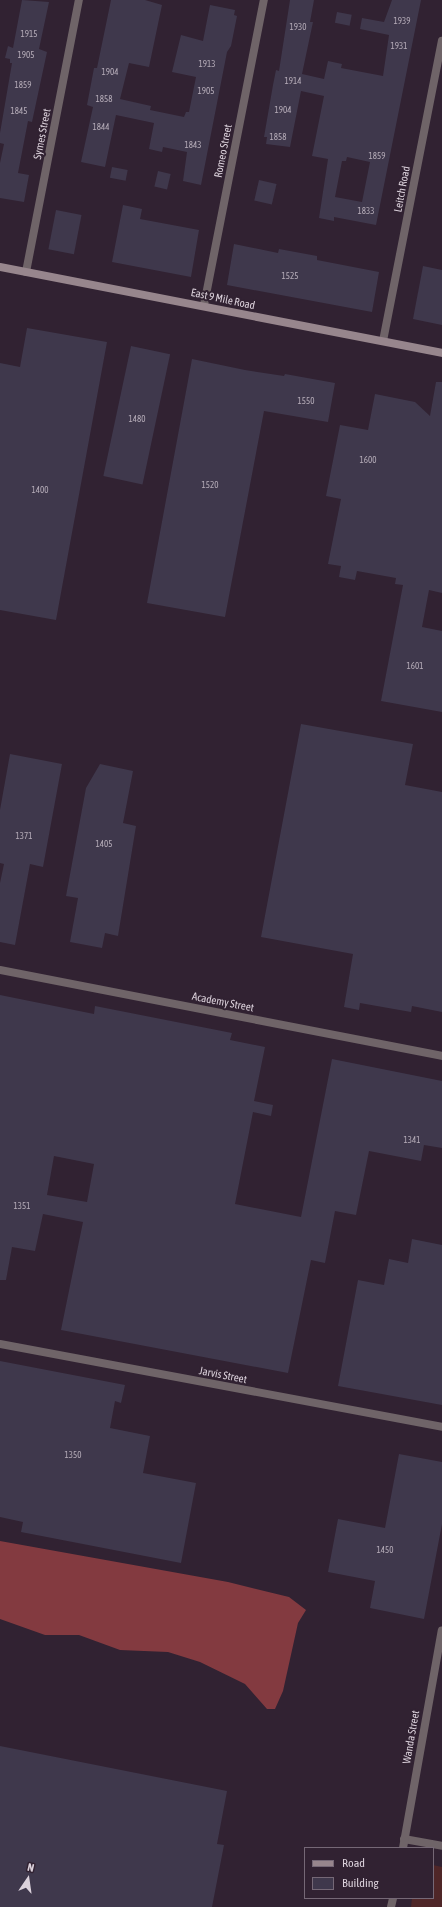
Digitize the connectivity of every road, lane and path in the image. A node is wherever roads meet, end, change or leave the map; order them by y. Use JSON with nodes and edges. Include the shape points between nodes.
{"nodes":[{"id":1,"x":80,"y":0,"type":"edge"},
{"id":2,"x":264,"y":0,"type":"edge"},
{"id":3,"x":442,"y":41,"type":"edge"},
{"id":4,"x":0,"y":267,"type":"edge"},
{"id":5,"x":26,"y":272,"type":"junction"},
{"id":6,"x":204,"y":305,"type":"junction"},
{"id":7,"x":382,"y":342,"type":"junction"},
{"id":8,"x":442,"y":353,"type":"edge"},
{"id":9,"x":0,"y":970,"type":"edge"},
{"id":10,"x":442,"y":1056,"type":"edge"},
{"id":11,"x":0,"y":1344,"type":"edge"},
{"id":12,"x":442,"y":1427,"type":"edge"},
{"id":13,"x":442,"y":1630,"type":"edge"},
{"id":14,"x":439,"y":1661,"type":"edge"},
{"id":15,"x":404,"y":1839,"type":"junction"},
{"id":16,"x":442,"y":1846,"type":"edge"},
{"id":17,"x":403,"y":1847,"type":"edge"}],
"edges":[{"from":1,"to":5,"type":"street","name":"Symes Street"},
{"from":2,"to":6,"type":"street","name":"Romeo Street"},
{"from":3,"to":7,"type":"street","name":"Leitch Road"},
{"from":4,"to":5,"type":"main road","name":"East 9 Mile Road"},
{"from":5,"to":6,"type":"main road","name":"East 9 Mile Road"},
{"from":6,"to":7,"type":"main road","name":"East 9 Mile Road"},
{"from":7,"to":8,"type":"main road","name":"East 9 Mile Road"},
{"from":9,"to":10,"type":"street","name":"Academy Street"},
{"from":11,"to":12,"type":"street","name":"Jarvis Street"},
{"from":13,"to":14,"type":"street","name":"Wanda Street"},
{"from":14,"to":15,"type":"street","name":"Wanda Street"},
{"from":15,"to":16,"type":"street"},
{"from":15,"to":17,"type":"street","name":"Wanda Street"}]}
